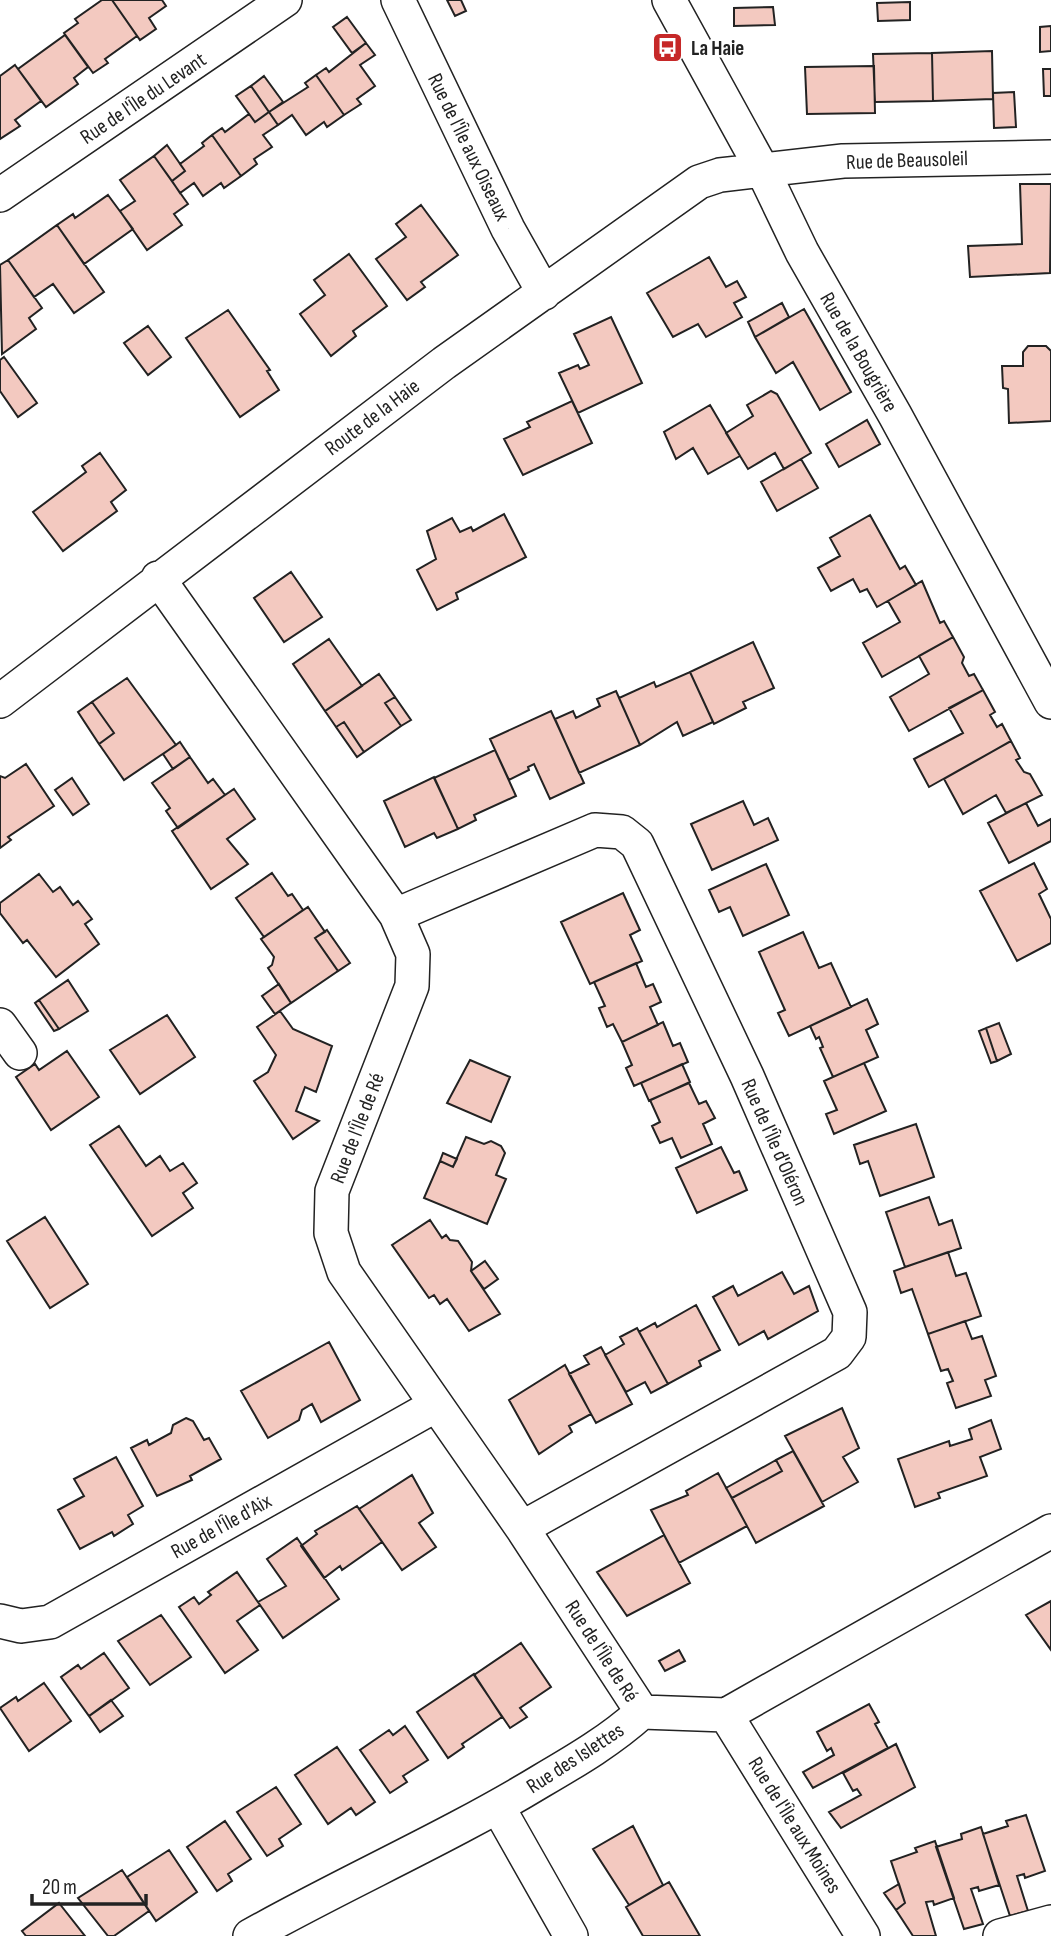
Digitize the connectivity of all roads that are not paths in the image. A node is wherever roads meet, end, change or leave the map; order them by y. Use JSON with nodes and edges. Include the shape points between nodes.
{"nodes":[{"id":1,"x":285,"y":0,"type":"edge"},
{"id":2,"x":398,"y":0,"type":"edge"},
{"id":3,"x":669,"y":0,"type":"edge"},
{"id":4,"x":1051,"y":157,"type":"edge"},
{"id":5,"x":762,"y":171,"type":"junction"},
{"id":6,"x":0,"y":195,"type":"edge"},
{"id":7,"x":544,"y":293,"type":"junction"},
{"id":8,"x":158,"y":578,"type":"junction"},
{"id":9,"x":0,"y":701,"type":"edge"},
{"id":10,"x":1051,"y":702,"type":"edge"},
{"id":11,"x":396,"y":915,"type":"junction"},
{"id":12,"x":0,"y":1026,"type":"edge"},
{"id":13,"x":20,"y":1053,"type":"dead end"},
{"id":14,"x":436,"y":1405,"type":"junction"},
{"id":15,"x":522,"y":1528,"type":"junction"},
{"id":16,"x":1051,"y":1531,"type":"edge"},
{"id":17,"x":0,"y":1621,"type":"edge"},
{"id":18,"x":642,"y":1712,"type":"junction"},
{"id":19,"x":726,"y":1715,"type":"junction"},
{"id":20,"x":498,"y":1807,"type":"junction"},
{"id":21,"x":1051,"y":1922,"type":"edge"},
{"id":22,"x":250,"y":1936,"type":"edge"},
{"id":23,"x":571,"y":1936,"type":"edge"},
{"id":24,"x":863,"y":1936,"type":"edge"},
{"id":25,"x":1000,"y":1936,"type":"edge"}],
"edges":[{"from":1,"to":6,"type":"street","name":"Rue de l'Île du Levant"},
{"from":2,"to":7,"type":"street","name":"Rue de l'Île aux Oiseaux","via":[[508,229]]},
{"from":3,"to":5,"type":"street","name":"Rue de la Bougrière"},
{"from":4,"to":5,"type":"street","name":"Rue de Beausoleil","via":[[843,162]]},
{"from":5,"to":7,"type":"street","name":"Route de la Haie","via":[[699,182]]},
{"from":5,"to":10,"type":"street","name":"Rue de la Bougrière","via":[[802,252]]},
{"from":7,"to":8,"type":"street","name":"Route de la Haie"},
{"from":8,"to":9,"type":"street","name":"Route de la Haie"},
{"from":8,"to":11,"type":"street","name":"Rue de l'Île de Ré"},
{"from":11,"to":14,"type":"street","name":"Rue de l'Île de Ré","via":[[413,954],[412,986],[332,1191],[331,1233],[344,1272]]},
{"from":11,"to":15,"type":"street","name":"Rue de l'Île d'Oléron","via":[[595,830],[622,832],[637,844],[747,1076],[850,1312],[849,1337],[837,1353]]},
{"from":12,"to":13,"type":"street"},
{"from":14,"to":15,"type":"street","name":"Rue de l'Île de Ré"},
{"from":14,"to":17,"type":"street","name":"Rue de l'Île d'Aix","via":[[50,1622],[21,1626]]},
{"from":15,"to":18,"type":"street","name":"Rue de l'Île de Ré"},
{"from":16,"to":19,"type":"street"},
{"from":18,"to":19,"type":"street","name":"Rue des Islettes"},
{"from":18,"to":20,"type":"street","name":"Rue des Islettes","via":[[614,1738]]},
{"from":19,"to":24,"type":"street","name":"Rue de l'Île aux Moines"},
{"from":20,"to":22,"type":"street","name":"Rue des Islettes"},
{"from":20,"to":23,"type":"street"},
{"from":21,"to":25,"type":"street"}]}
